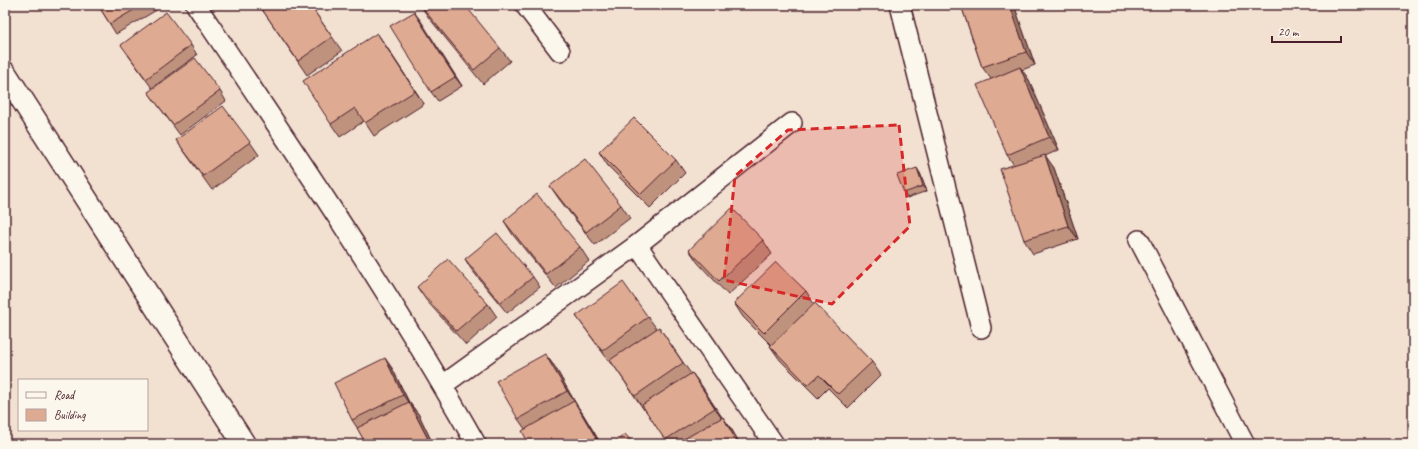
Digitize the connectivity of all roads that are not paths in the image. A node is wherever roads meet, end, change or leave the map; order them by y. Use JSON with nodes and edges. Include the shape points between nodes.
{"nodes":[{"id":1,"x":196,"y":5,"type":"edge"},
{"id":2,"x":525,"y":5,"type":"edge"},
{"id":3,"x":900,"y":5,"type":"edge"},
{"id":4,"x":560,"y":51,"type":"dead end"},
{"id":5,"x":5,"y":73,"type":"edge"},
{"id":6,"x":792,"y":123,"type":"dead end"},
{"id":7,"x":1139,"y":240,"type":"dead end"},
{"id":8,"x":637,"y":245,"type":"junction"},
{"id":9,"x":981,"y":328,"type":"dead end"},
{"id":10,"x":443,"y":385,"type":"junction"},
{"id":11,"x":244,"y":444,"type":"edge"},
{"id":12,"x":476,"y":444,"type":"edge"},
{"id":13,"x":774,"y":444,"type":"edge"},
{"id":14,"x":1245,"y":444,"type":"edge"}],
"edges":[{"from":1,"to":10,"type":"street","via":[[328,202]]},
{"from":2,"to":4,"type":"street"},
{"from":3,"to":9,"type":"street"},
{"from":5,"to":11,"type":"main road"},
{"from":6,"to":8,"type":"street"},
{"from":7,"to":14,"type":"street"},
{"from":8,"to":10,"type":"street"},
{"from":8,"to":13,"type":"street"},
{"from":10,"to":12,"type":"street"}]}
